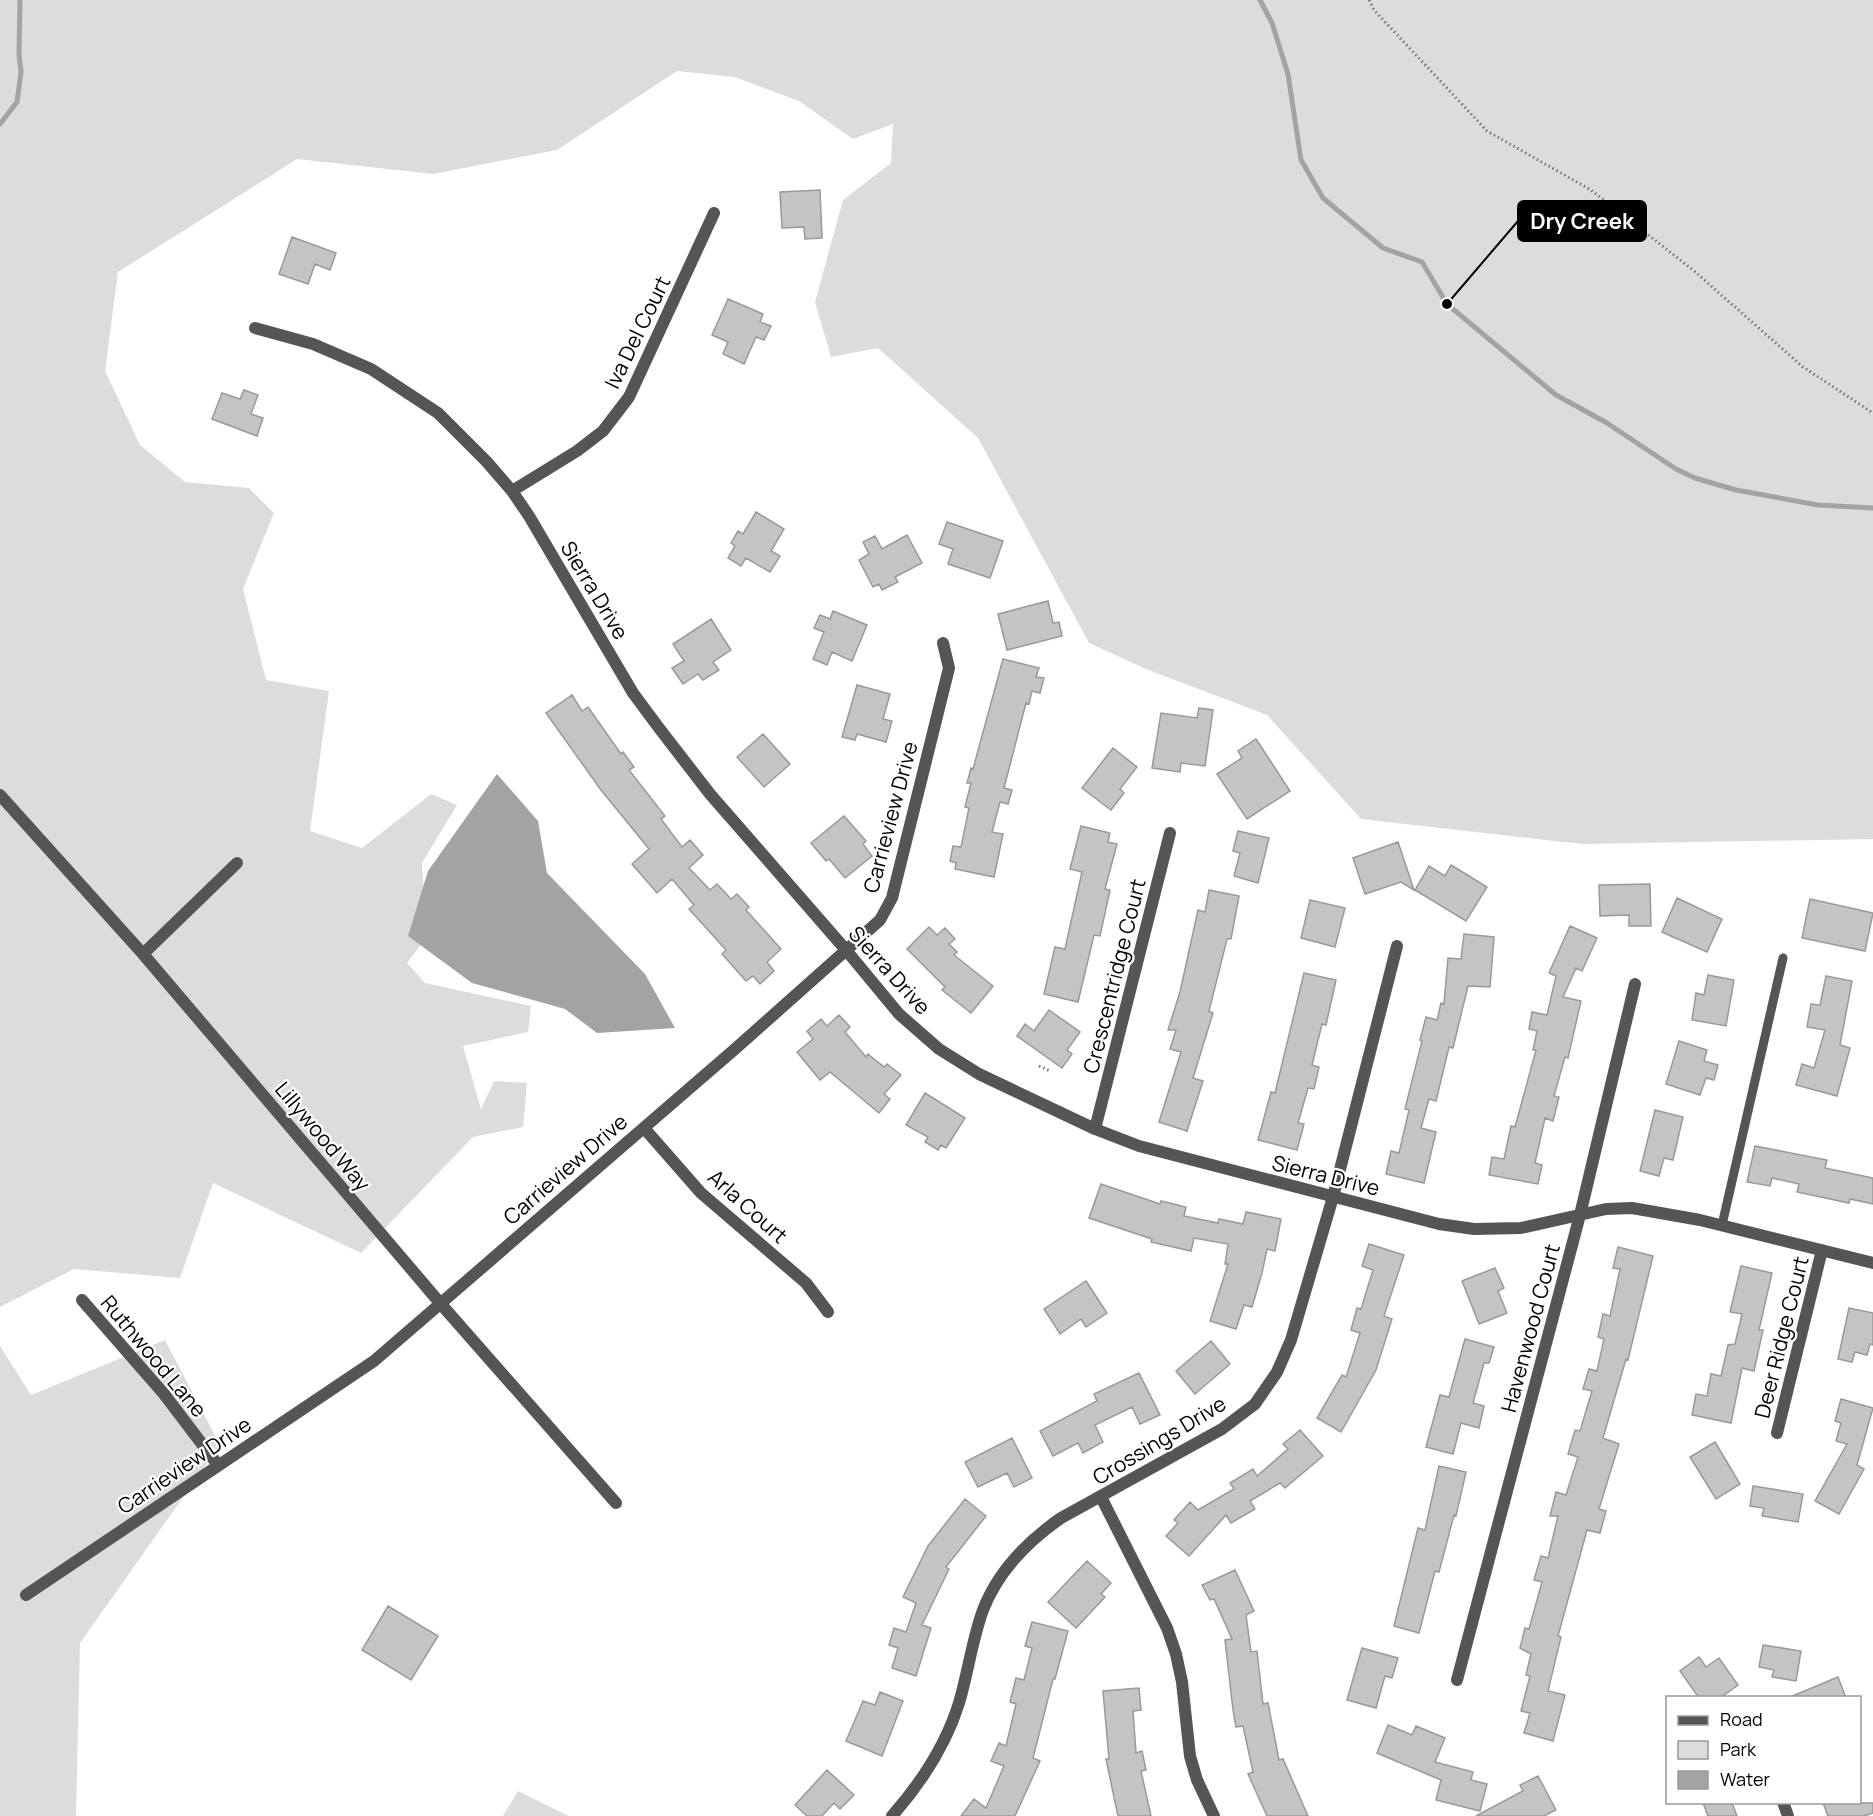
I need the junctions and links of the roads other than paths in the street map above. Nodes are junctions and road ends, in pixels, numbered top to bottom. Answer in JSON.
{"nodes":[{"id":1,"x":714,"y":213,"type":"dead end"},
{"id":2,"x":255,"y":328,"type":"dead end"},
{"id":3,"x":512,"y":491,"type":"junction"},
{"id":4,"x":943,"y":643,"type":"dead end"},
{"id":5,"x":0,"y":795,"type":"edge"},
{"id":6,"x":1170,"y":833,"type":"dead end"},
{"id":7,"x":237,"y":863,"type":"dead end"},
{"id":8,"x":1397,"y":946,"type":"dead end"},
{"id":9,"x":846,"y":950,"type":"junction"},
{"id":10,"x":143,"y":954,"type":"junction"},
{"id":11,"x":1783,"y":958,"type":"dead end"},
{"id":12,"x":1635,"y":984,"type":"dead end"},
{"id":13,"x":644,"y":1128,"type":"junction"},
{"id":14,"x":1095,"y":1129,"type":"junction"},
{"id":15,"x":1333,"y":1197,"type":"junction"},
{"id":16,"x":1580,"y":1215,"type":"junction"},
{"id":17,"x":1722,"y":1225,"type":"junction"},
{"id":18,"x":1822,"y":1250,"type":"junction"},
{"id":19,"x":1873,"y":1263,"type":"edge"},
{"id":20,"x":82,"y":1300,"type":"dead end"},
{"id":21,"x":440,"y":1303,"type":"junction"},
{"id":22,"x":828,"y":1312,"type":"dead end"},
{"id":23,"x":1777,"y":1433,"type":"dead end"},
{"id":24,"x":218,"y":1466,"type":"junction"},
{"id":25,"x":1101,"y":1497,"type":"junction"},
{"id":26,"x":616,"y":1503,"type":"dead end"},
{"id":27,"x":26,"y":1595,"type":"dead end"},
{"id":28,"x":1457,"y":1680,"type":"dead end"},
{"id":29,"x":892,"y":1816,"type":"edge"},
{"id":30,"x":1214,"y":1816,"type":"edge"}],
"edges":[{"from":1,"to":3,"type":"street","name":"Iva Del Court"},
{"from":2,"to":3,"type":"street","name":"Sierra Drive"},
{"from":3,"to":9,"type":"street","name":"Sierra Drive"},
{"from":4,"to":9,"type":"street","name":"Carrieview Drive"},
{"from":5,"to":10,"type":"street","name":"Lillywood Way"},
{"from":6,"to":14,"type":"street","name":"Crescentridge Court"},
{"from":7,"to":10,"type":"street"},
{"from":8,"to":15,"type":"street","name":"Crossings Drive"},
{"from":9,"to":13,"type":"street","name":"Carrieview Drive"},
{"from":9,"to":14,"type":"street","name":"Sierra Drive"},
{"from":10,"to":21,"type":"street","name":"Lillywood Way"},
{"from":11,"to":17,"type":"lane"},
{"from":12,"to":16,"type":"street","name":"Havenwood Court"},
{"from":13,"to":21,"type":"street","name":"Carrieview Drive"},
{"from":13,"to":22,"type":"street","name":"Arla Court"},
{"from":14,"to":15,"type":"street","name":"Sierra Drive"},
{"from":15,"to":16,"type":"street","name":"Sierra Drive"},
{"from":15,"to":25,"type":"street","name":"Crossings Drive"},
{"from":16,"to":17,"type":"street","name":"Sierra Drive"},
{"from":16,"to":28,"type":"street","name":"Havenwood Court"},
{"from":17,"to":18,"type":"street","name":"Sierra Drive"},
{"from":18,"to":19,"type":"street","name":"Sierra Drive"},
{"from":18,"to":23,"type":"street","name":"Deer Ridge Court"},
{"from":20,"to":24,"type":"street","name":"Ruthwood Lane"},
{"from":21,"to":24,"type":"street","name":"Carrieview Drive"},
{"from":21,"to":26,"type":"street","name":"Lillywood Way"},
{"from":24,"to":27,"type":"street","name":"Carrieview Drive"},
{"from":25,"to":29,"type":"street","name":"Crossings Drive"},
{"from":25,"to":30,"type":"street"}]}
